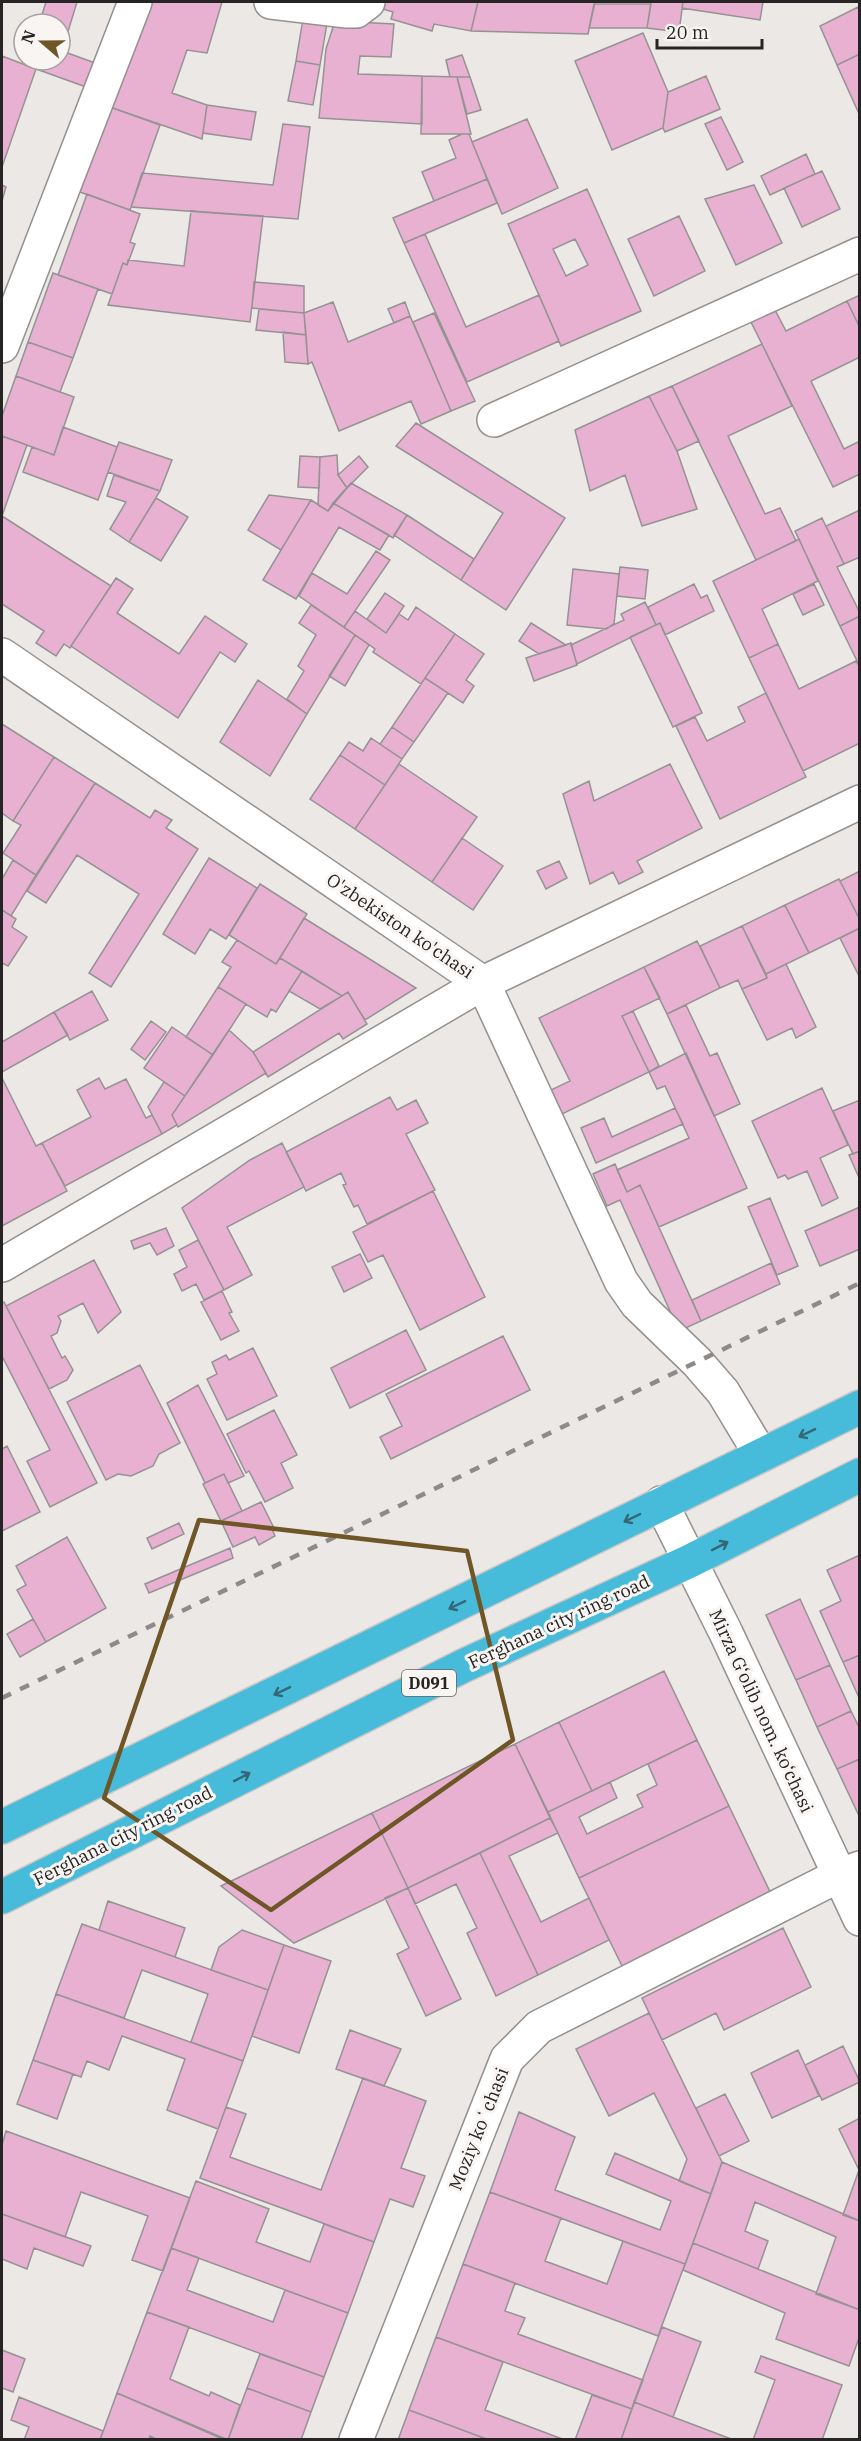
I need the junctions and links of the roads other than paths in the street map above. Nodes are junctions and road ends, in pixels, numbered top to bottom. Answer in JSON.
{"nodes":[{"id":1,"x":135,"y":2,"type":"edge"},
{"id":2,"x":271,"y":2,"type":"edge"},
{"id":3,"x":368,"y":2,"type":"edge"},
{"id":4,"x":860,"y":254,"type":"edge"},
{"id":5,"x":2,"y":346,"type":"edge"},
{"id":6,"x":494,"y":420,"type":"dead end"},
{"id":7,"x":2,"y":655,"type":"edge"},
{"id":8,"x":860,"y":802,"type":"edge"},
{"id":9,"x":483,"y":983,"type":"junction"},
{"id":10,"x":2,"y":1265,"type":"edge"},
{"id":11,"x":860,"y":1407,"type":"edge"},
{"id":12,"x":761,"y":1455,"type":"junction"},
{"id":13,"x":860,"y":1475,"type":"edge"},
{"id":14,"x":662,"y":1503,"type":"junction"},
{"id":15,"x":690,"y":1561,"type":"junction"},
{"id":16,"x":2,"y":1827,"type":"edge"},
{"id":17,"x":849,"y":1872,"type":"edge"},
{"id":18,"x":2,"y":1897,"type":"edge"},
{"id":19,"x":860,"y":1919,"type":"edge"},
{"id":20,"x":356,"y":2439,"type":"edge"}],
"edges":[{"from":1,"to":5,"type":"street"},
{"from":2,"to":3,"type":"street"},
{"from":4,"to":6,"type":"street"},
{"from":7,"to":9,"type":"street","name":"O'zbekiston ko'chasi"},
{"from":8,"to":9,"type":"street","name":"O'zbekiston ko'chasi"},
{"from":9,"to":10,"type":"street"},
{"from":9,"to":12,"type":"street"},
{"from":11,"to":12,"type":"highway","one_way":true},
{"from":12,"to":14,"type":"highway"},
{"from":15,"to":13,"type":"highway","name":"Ferghana city ring road","number":"D091","one_way":true},
{"from":14,"to":15,"type":"street","name":"Mirza G‘olib nom. ko‘chasi"},
{"from":14,"to":16,"type":"highway","one_way":true},
{"from":15,"to":17,"type":"street","name":"Mirza G‘olib nom. ko‘chasi"},
{"from":18,"to":15,"type":"highway","name":"Ferghana city ring road","number":"D091","one_way":true},
{"from":17,"to":19,"type":"street","name":"Mirza G‘olib nom. ko‘chasi"},
{"from":17,"to":20,"type":"street","name":"Moziy koʻchasi"}]}
